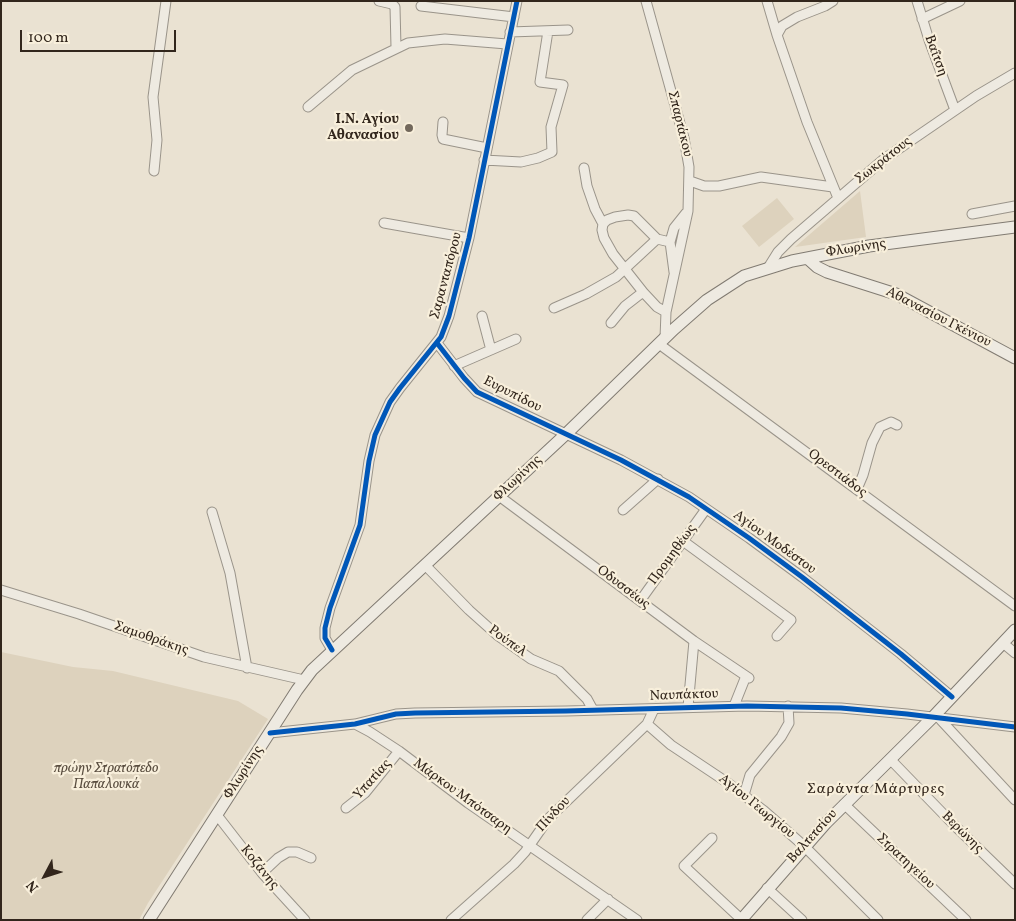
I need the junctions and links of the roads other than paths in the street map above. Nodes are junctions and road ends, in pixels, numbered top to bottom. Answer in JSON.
{"nodes":[{"id":1,"x":166,"y":1,"type":"edge"},
{"id":2,"x":379,"y":1,"type":"edge"},
{"id":3,"x":517,"y":1,"type":"edge"},
{"id":4,"x":646,"y":1,"type":"edge"},
{"id":5,"x":767,"y":1,"type":"edge"},
{"id":6,"x":833,"y":1,"type":"edge"},
{"id":7,"x":917,"y":1,"type":"edge"},
{"id":8,"x":960,"y":1,"type":"edge"},
{"id":9,"x":421,"y":6,"type":"dead end"},
{"id":10,"x":514,"y":16,"type":"junction"},
{"id":11,"x":922,"y":19,"type":"junction"},
{"id":12,"x":568,"y":30,"type":"dead end"},
{"id":13,"x":548,"y":31,"type":"junction"},
{"id":14,"x":510,"y":32,"type":"junction"},
{"id":15,"x":777,"y":35,"type":"junction"},
{"id":16,"x":508,"y":44,"type":"junction"},
{"id":17,"x":396,"y":47,"type":"junction"},
{"id":18,"x":1014,"y":77,"type":"edge"},
{"id":19,"x":308,"y":107,"type":"dead end"},
{"id":20,"x":955,"y":110,"type":"junction"},
{"id":21,"x":443,"y":122,"type":"dead end"},
{"id":22,"x":487,"y":148,"type":"junction"},
{"id":23,"x":484,"y":160,"type":"junction"},
{"id":24,"x":584,"y":168,"type":"dead end"},
{"id":25,"x":154,"y":171,"type":"dead end"},
{"id":26,"x":690,"y":181,"type":"junction"},
{"id":27,"x":833,"y":187,"type":"junction"},
{"id":28,"x":838,"y":198,"type":"junction"},
{"id":29,"x":1015,"y":206,"type":"edge"},
{"id":30,"x":688,"y":211,"type":"junction"},
{"id":31,"x":972,"y":214,"type":"dead end"},
{"id":32,"x":384,"y":223,"type":"dead end"},
{"id":33,"x":603,"y":224,"type":"junction"},
{"id":34,"x":1015,"y":227,"type":"edge"},
{"id":35,"x":469,"y":238,"type":"junction"},
{"id":36,"x":657,"y":239,"type":"junction"},
{"id":37,"x":670,"y":242,"type":"junction"},
{"id":38,"x":806,"y":258,"type":"junction"},
{"id":39,"x":768,"y":268,"type":"junction"},
{"id":40,"x":625,"y":269,"type":"junction"},
{"id":41,"x":675,"y":274,"type":"junction"},
{"id":42,"x":643,"y":292,"type":"junction"},
{"id":43,"x":554,"y":308,"type":"dead end"},
{"id":44,"x":666,"y":312,"type":"junction"},
{"id":45,"x":482,"y":316,"type":"dead end"},
{"id":46,"x":611,"y":323,"type":"dead end"},
{"id":47,"x":516,"y":339,"type":"dead end"},
{"id":48,"x":662,"y":341,"type":"junction"},
{"id":49,"x":437,"y":343,"type":"junction"},
{"id":50,"x":491,"y":350,"type":"junction"},
{"id":51,"x":1015,"y":358,"type":"edge"},
{"id":52,"x":454,"y":366,"type":"junction"},
{"id":53,"x":896,"y":425,"type":"dead end"},
{"id":54,"x":566,"y":434,"type":"junction"},
{"id":55,"x":658,"y":479,"type":"junction"},
{"id":56,"x":857,"y":489,"type":"junction"},
{"id":57,"x":499,"y":496,"type":"junction"},
{"id":58,"x":706,"y":508,"type":"junction"},
{"id":59,"x":623,"y":510,"type":"dead end"},
{"id":60,"x":212,"y":512,"type":"dead end"},
{"id":61,"x":682,"y":541,"type":"junction"},
{"id":62,"x":425,"y":565,"type":"junction"},
{"id":63,"x":1,"y":590,"type":"edge"},
{"id":64,"x":640,"y":601,"type":"junction"},
{"id":65,"x":1015,"y":606,"type":"edge"},
{"id":66,"x":1015,"y":630,"type":"edge"},
{"id":67,"x":777,"y":636,"type":"dead end"},
{"id":68,"x":694,"y":641,"type":"junction"},
{"id":69,"x":1003,"y":643,"type":"junction"},
{"id":70,"x":332,"y":650,"type":"junction"},
{"id":71,"x":1015,"y":653,"type":"edge"},
{"id":72,"x":247,"y":668,"type":"junction"},
{"id":73,"x":304,"y":680,"type":"junction"},
{"id":74,"x":952,"y":697,"type":"junction"},
{"id":75,"x":734,"y":706,"type":"junction"},
{"id":76,"x":788,"y":706,"type":"junction"},
{"id":77,"x":688,"y":707,"type":"junction"},
{"id":78,"x":654,"y":708,"type":"junction"},
{"id":79,"x":594,"y":710,"type":"junction"},
{"id":80,"x":935,"y":717,"type":"junction"},
{"id":81,"x":355,"y":724,"type":"junction"},
{"id":82,"x":647,"y":724,"type":"junction"},
{"id":83,"x":1015,"y":727,"type":"edge"},
{"id":84,"x":270,"y":733,"type":"junction"},
{"id":85,"x":399,"y":751,"type":"junction"},
{"id":86,"x":890,"y":759,"type":"junction"},
{"id":87,"x":744,"y":795,"type":"junction"},
{"id":88,"x":1015,"y":800,"type":"edge"},
{"id":89,"x":844,"y":804,"type":"junction"},
{"id":90,"x":346,"y":808,"type":"dead end"},
{"id":91,"x":217,"y":815,"type":"junction"},
{"id":92,"x":712,"y":838,"type":"dead end"},
{"id":93,"x":529,"y":846,"type":"junction"},
{"id":94,"x":804,"y":846,"type":"junction"},
{"id":95,"x":311,"y":858,"type":"dead end"},
{"id":96,"x":262,"y":873,"type":"junction"},
{"id":97,"x":1015,"y":884,"type":"edge"},
{"id":98,"x":767,"y":888,"type":"junction"},
{"id":99,"x":608,"y":899,"type":"junction"},
{"id":100,"x":149,"y":920,"type":"edge"},
{"id":101,"x":304,"y":920,"type":"edge"},
{"id":102,"x":451,"y":920,"type":"edge"},
{"id":103,"x":587,"y":920,"type":"edge"},
{"id":104,"x":637,"y":920,"type":"edge"},
{"id":105,"x":741,"y":920,"type":"edge"},
{"id":106,"x":802,"y":920,"type":"edge"},
{"id":107,"x":878,"y":920,"type":"edge"},
{"id":108,"x":966,"y":920,"type":"edge"}],
"edges":[{"from":1,"to":25,"type":"street"},
{"from":2,"to":17,"type":"street"},
{"from":3,"to":10,"type":"street","name":"Σαρανταπόρου"},
{"from":4,"to":26,"type":"street","name":"Σπαρτάκου"},
{"from":5,"to":15,"type":"street"},
{"from":6,"to":15,"type":"street"},
{"from":7,"to":11,"type":"street","name":"Βαΐτση"},
{"from":8,"to":11,"type":"street"},
{"from":9,"to":10,"type":"street"},
{"from":10,"to":14,"type":"street","name":"Σαρανταπόρου"},
{"from":11,"to":20,"type":"street","name":"Βαΐτση"},
{"from":12,"to":13,"type":"street"},
{"from":13,"to":14,"type":"street"},
{"from":13,"to":23,"type":"street"},
{"from":14,"to":16,"type":"street","name":"Σαρανταπόρου"},
{"from":15,"to":27,"type":"street"},
{"from":16,"to":17,"type":"street"},
{"from":16,"to":22,"type":"street","name":"Σαρανταπόρου"},
{"from":17,"to":19,"type":"street"},
{"from":18,"to":20,"type":"street","name":"Σωκράτους"},
{"from":20,"to":28,"type":"street","name":"Σωκράτους"},
{"from":21,"to":22,"type":"street"},
{"from":22,"to":23,"type":"street","name":"Σαρανταπόρου"},
{"from":23,"to":35,"type":"street","name":"Σαρανταπόρου"},
{"from":24,"to":33,"type":"street"},
{"from":26,"to":27,"type":"street"},
{"from":26,"to":30,"type":"street","name":"Σπαρτάκου"},
{"from":27,"to":28,"type":"street"},
{"from":28,"to":39,"type":"street","name":"Σωκράτους"},
{"from":29,"to":31,"type":"street"},
{"from":30,"to":37,"type":"street"},
{"from":30,"to":41,"type":"street","name":"Σπαρτάκου"},
{"from":32,"to":35,"type":"street"},
{"from":33,"to":36,"type":"street"},
{"from":33,"to":40,"type":"street"},
{"from":34,"to":38,"type":"main road","name":"Φλωρίνης"},
{"from":35,"to":49,"type":"street","name":"Σαρανταπόρου"},
{"from":36,"to":37,"type":"street"},
{"from":36,"to":40,"type":"street"},
{"from":37,"to":41,"type":"street"},
{"from":38,"to":39,"type":"main road","name":"Φλωρίνης"},
{"from":38,"to":51,"type":"main road","name":"Αθανασίου Γκένιου"},
{"from":39,"to":48,"type":"main road","name":"Φλωρίνης"},
{"from":40,"to":42,"type":"street"},
{"from":40,"to":43,"type":"street"},
{"from":41,"to":44,"type":"street","name":"Σπαρτάκου"},
{"from":42,"to":44,"type":"street"},
{"from":42,"to":46,"type":"street"},
{"from":44,"to":48,"type":"street","name":"Σπαρτάκου"},
{"from":45,"to":50,"type":"street"},
{"from":47,"to":50,"type":"street"},
{"from":48,"to":54,"type":"main road","name":"Φλωρίνης"},
{"from":48,"to":56,"type":"street","name":"Ορεστιάδος"},
{"from":49,"to":52,"type":"street","name":"Ευρυπίδου"},
{"from":49,"to":70,"type":"street","name":"Σαρανταπόρου"},
{"from":50,"to":52,"type":"street"},
{"from":52,"to":54,"type":"street","name":"Ευρυπίδου"},
{"from":53,"to":56,"type":"street"},
{"from":54,"to":55,"type":"street","name":"Αγίου Μοδέστου"},
{"from":54,"to":57,"type":"main road","name":"Φλωρίνης"},
{"from":55,"to":58,"type":"street","name":"Αγίου Μοδέστου"},
{"from":55,"to":59,"type":"street"},
{"from":56,"to":65,"type":"street","name":"Ορεστιάδος"},
{"from":57,"to":62,"type":"main road","name":"Φλωρίνης"},
{"from":57,"to":64,"type":"street","name":"Οδυσσέως"},
{"from":58,"to":61,"type":"street","name":"Προμηθέως"},
{"from":58,"to":74,"type":"street","name":"Αγίου Μοδέστου"},
{"from":60,"to":72,"type":"street"},
{"from":61,"to":64,"type":"street","name":"Προμηθέως"},
{"from":61,"to":67,"type":"street"},
{"from":62,"to":70,"type":"main road","name":"Φλωρίνης"},
{"from":62,"to":79,"type":"street","name":"Ρούπελ"},
{"from":63,"to":72,"type":"street","name":"Σαμοθράκης"},
{"from":64,"to":68,"type":"street","name":"Οδυσσέως"},
{"from":66,"to":69,"type":"main road","name":"Βαλτετσίου"},
{"from":68,"to":75,"type":"street","name":"Οδυσσέως"},
{"from":68,"to":77,"type":"street"},
{"from":69,"to":71,"type":"street"},
{"from":69,"to":74,"type":"main road","name":"Βαλτετσίου"},
{"from":70,"to":73,"type":"main road","name":"Φλωρίνης"},
{"from":72,"to":73,"type":"street","name":"Σαμοθράκης"},
{"from":73,"to":84,"type":"main road","name":"Φλωρίνης"},
{"from":74,"to":80,"type":"main road","name":"Βαλτετσίου"},
{"from":75,"to":76,"type":"street","name":"Ναυπάκτου"},
{"from":75,"to":77,"type":"street","name":"Ναυπάκτου"},
{"from":76,"to":80,"type":"street","name":"Ναυπάκτου"},
{"from":76,"to":87,"type":"street"},
{"from":77,"to":78,"type":"street","name":"Ναυπάκτου"},
{"from":78,"to":79,"type":"street","name":"Ναυπάκτου"},
{"from":78,"to":82,"type":"street","name":"Πίνδου"},
{"from":79,"to":81,"type":"street","name":"Ναυπάκτου"},
{"from":80,"to":83,"type":"street","name":"Ναυπάκτου"},
{"from":80,"to":86,"type":"main road","name":"Βαλτετσίου"},
{"from":80,"to":88,"type":"street"},
{"from":81,"to":84,"type":"street"},
{"from":81,"to":85,"type":"street","name":"Μάρκου Μπότσαρη"},
{"from":82,"to":87,"type":"street","name":"Αγίου Γεωργίου"},
{"from":82,"to":93,"type":"street","name":"Πίνδου"},
{"from":84,"to":91,"type":"main road","name":"Φλωρίνης"},
{"from":85,"to":90,"type":"street","name":"Υπατίας"},
{"from":85,"to":93,"type":"street","name":"Μάρκου Μπότσαρη"},
{"from":86,"to":89,"type":"main road","name":"Βαλτετσίου"},
{"from":86,"to":97,"type":"street","name":"Βερώνης"},
{"from":87,"to":94,"type":"street","name":"Αγίου Γεωργίου"},
{"from":89,"to":94,"type":"main road","name":"Βαλτετσίου"},
{"from":89,"to":108,"type":"street","name":"Στρατηγείου"},
{"from":91,"to":96,"type":"street","name":"Κοζάνης"},
{"from":91,"to":100,"type":"main road","name":"Φλωρίνης"},
{"from":92,"to":105,"type":"street"},
{"from":93,"to":99,"type":"street","name":"Μάρκου Μπότσαρη"},
{"from":93,"to":102,"type":"street","name":"Πίνδου"},
{"from":94,"to":98,"type":"main road","name":"Βαλτετσίου"},
{"from":94,"to":107,"type":"street","name":"Αγίου Γεωργίου"},
{"from":95,"to":96,"type":"street"},
{"from":96,"to":101,"type":"street","name":"Κοζάνης"},
{"from":98,"to":105,"type":"main road","name":"Βαλτετσίου"},
{"from":98,"to":106,"type":"street"},
{"from":99,"to":103,"type":"street"},
{"from":99,"to":104,"type":"street","name":"Μάρκου Μπότσαρη"}]}
